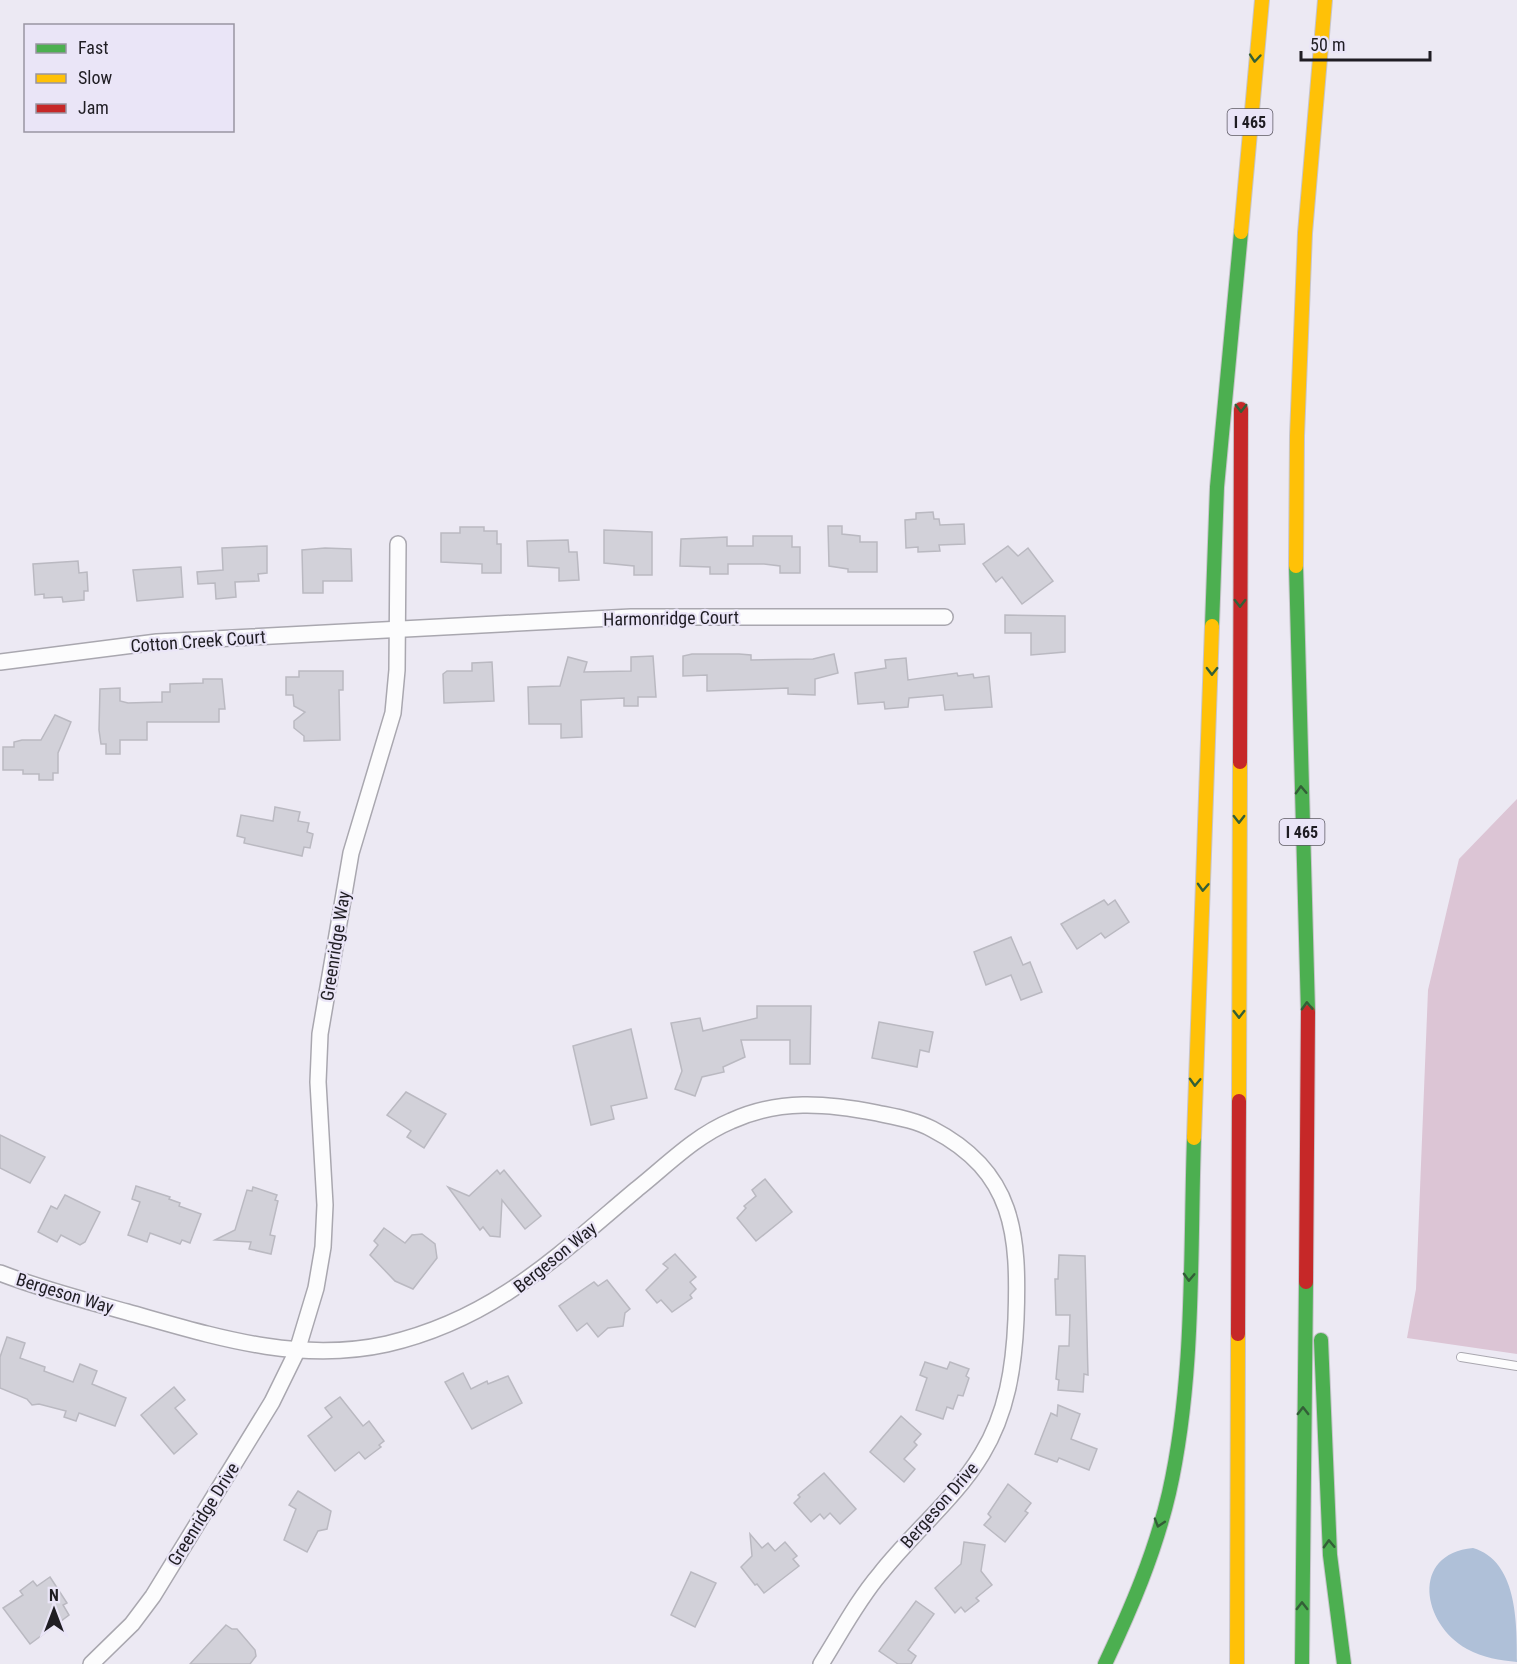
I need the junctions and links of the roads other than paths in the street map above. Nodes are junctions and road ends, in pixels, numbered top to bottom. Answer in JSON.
{"nodes":[{"id":1,"x":1262,"y":0,"type":"edge"},
{"id":2,"x":1325,"y":0,"type":"edge"},
{"id":3,"x":1241,"y":245,"type":"junction"},
{"id":4,"x":398,"y":544,"type":"dead end"},
{"id":5,"x":945,"y":617,"type":"dead end"},
{"id":6,"x":396,"y":629,"type":"junction"},
{"id":7,"x":0,"y":662,"type":"edge"},
{"id":8,"x":1308,"y":1028,"type":"junction"},
{"id":9,"x":1017,"y":1255,"type":"joint"},
{"id":10,"x":0,"y":1273,"type":"edge"},
{"id":11,"x":1320,"y":1307,"type":"dead end"},
{"id":12,"x":1321,"y":1330,"type":"dead end"},
{"id":13,"x":297,"y":1351,"type":"junction"},
{"id":14,"x":1461,"y":1357,"type":"dead end"},
{"id":15,"x":1517,"y":1366,"type":"edge"},
{"id":16,"x":91,"y":1664,"type":"edge"},
{"id":17,"x":821,"y":1664,"type":"edge"},
{"id":18,"x":1105,"y":1664,"type":"edge"},
{"id":19,"x":1237,"y":1664,"type":"edge"},
{"id":20,"x":1302,"y":1664,"type":"edge"},
{"id":21,"x":1344,"y":1664,"type":"edge"}],
"edges":[{"from":1,"to":3,"type":"highway","number":"I 465","one_way":true},
{"from":8,"to":2,"type":"highway","number":"I 465","one_way":true},
{"from":3,"to":18,"type":"highway","one_way":true},
{"from":3,"to":19,"type":"highway","number":"I 465","one_way":true},
{"from":4,"to":6,"type":"street","name":"Greenridge Way"},
{"from":5,"to":6,"type":"street","name":"Harmonridge Court"},
{"from":6,"to":7,"type":"street","name":"Cotton Creek Court"},
{"from":6,"to":13,"type":"street","name":"Greenridge Way"},
{"from":8,"to":11,"type":"highway"},
{"from":20,"to":8,"type":"highway","number":"I 465","one_way":true},
{"from":9,"to":13,"type":"street","name":"Bergeson Way"},
{"from":9,"to":17,"type":"street","name":"Bergeson Drive"},
{"from":10,"to":13,"type":"street","name":"Bergeson Way"},
{"from":21,"to":12,"type":"highway","one_way":true},
{"from":13,"to":16,"type":"street","name":"Greenridge Drive"},
{"from":14,"to":15,"type":"lane"}]}
